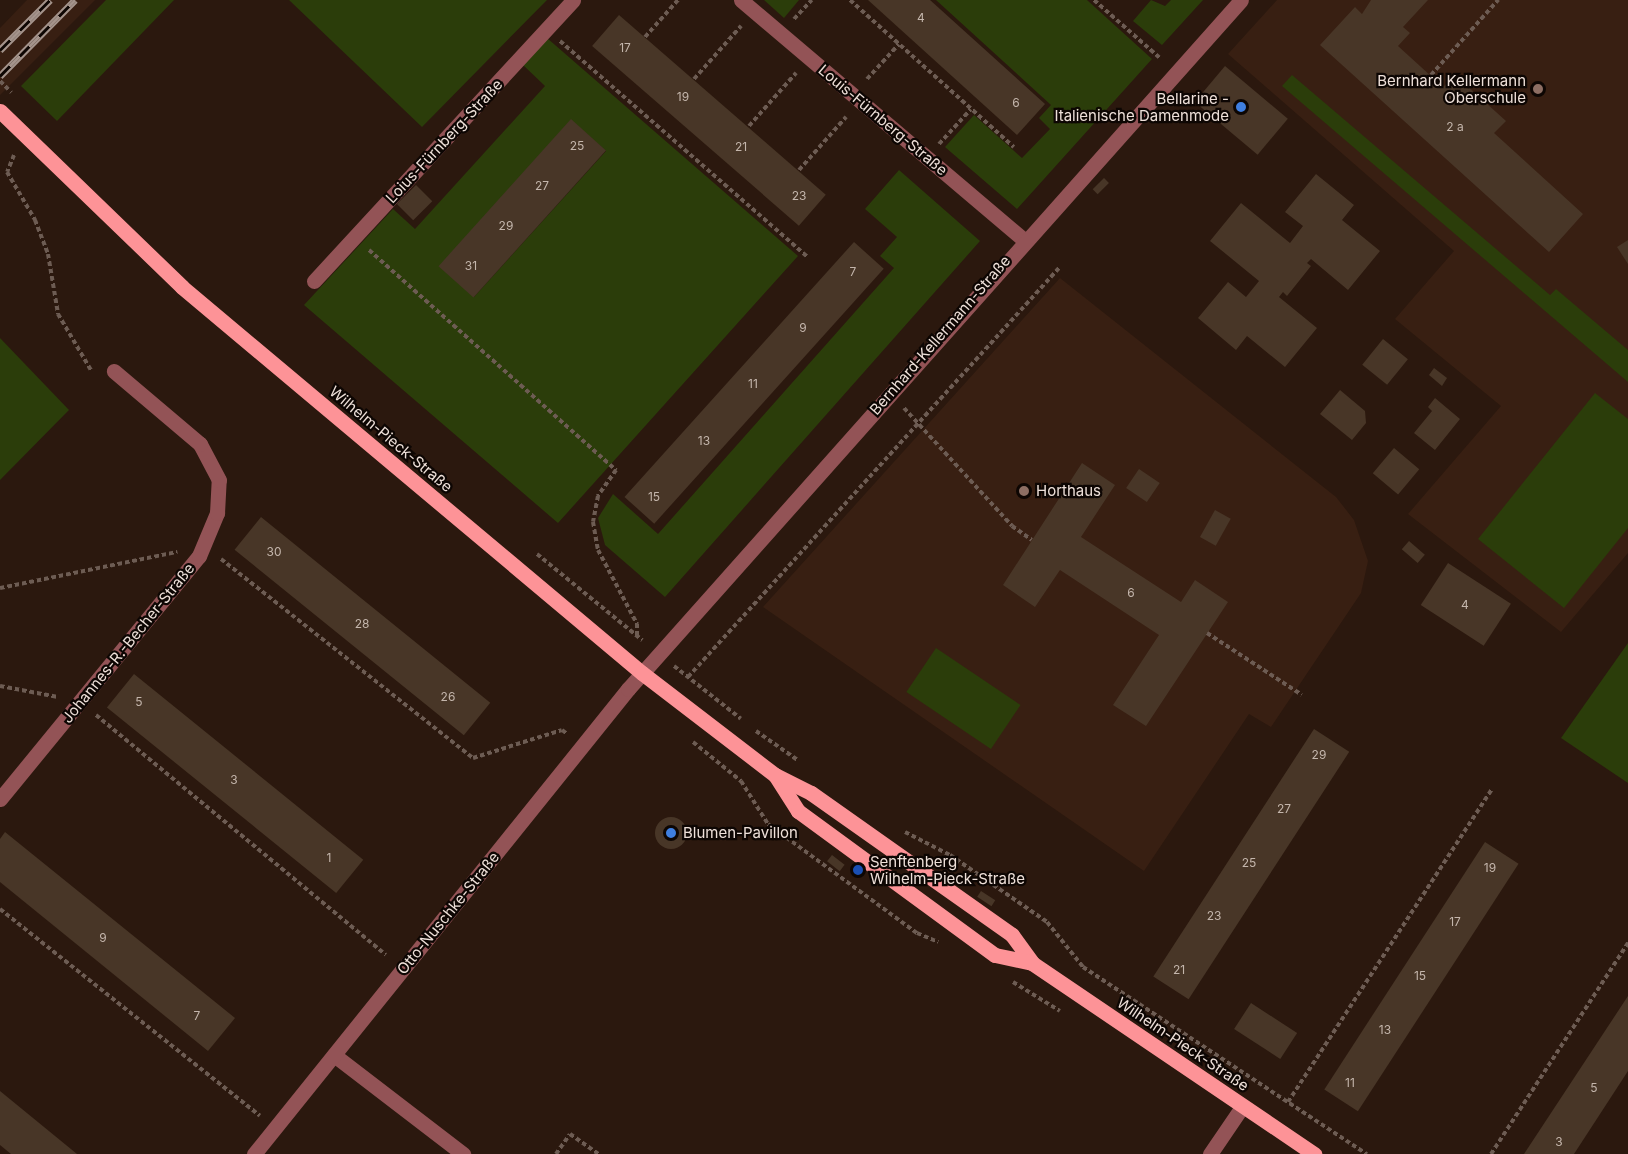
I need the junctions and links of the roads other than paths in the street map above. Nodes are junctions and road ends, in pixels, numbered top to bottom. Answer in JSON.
{"nodes":[{"id":1,"x":573,"y":0,"type":"edge"},
{"id":2,"x":741,"y":0,"type":"edge"},
{"id":3,"x":1241,"y":0,"type":"edge"},
{"id":4,"x":0,"y":111,"type":"edge"},
{"id":5,"x":1024,"y":240,"type":"junction"},
{"id":6,"x":314,"y":281,"type":"dead end"},
{"id":7,"x":114,"y":371,"type":"dead end"},
{"id":8,"x":642,"y":673,"type":"junction"},
{"id":9,"x":775,"y":776,"type":"junction"},
{"id":10,"x":0,"y":799,"type":"edge"},
{"id":11,"x":1032,"y":963,"type":"junction"},
{"id":12,"x":334,"y":1055,"type":"junction"},
{"id":13,"x":1242,"y":1107,"type":"junction"},
{"id":14,"x":254,"y":1154,"type":"edge"},
{"id":15,"x":463,"y":1154,"type":"edge"},
{"id":16,"x":1210,"y":1154,"type":"edge"},
{"id":17,"x":1314,"y":1154,"type":"edge"}],
"edges":[{"from":1,"to":6,"type":"street","name":"Loius-Fürnberg-Straße"},
{"from":2,"to":5,"type":"street","name":"Louis-Fürnberg-Straße"},
{"from":3,"to":5,"type":"street","name":"Bernhard-Kellermann-Straße"},
{"from":4,"to":8,"type":"main road","name":"Wilhelm-Pieck-Straße"},
{"from":5,"to":8,"type":"street","name":"Bernhard-Kellermann-Straße"},
{"from":7,"to":10,"type":"street","name":"Johannes-R.-Becher-Straße"},
{"from":8,"to":9,"type":"main road","name":"Wilhelm-Pieck-Straße"},
{"from":8,"to":12,"type":"street","name":"Otto-Nuschke-Straße"},
{"from":9,"to":11,"type":"main road","name":"Wilhelm-Pieck-Straße"},
{"from":9,"to":11,"type":"main road","name":"Wilhelm-Pieck-Straße"},
{"from":11,"to":13,"type":"main road","name":"Wilhelm-Pieck-Straße"},
{"from":12,"to":14,"type":"street","name":"Otto-Nuschke-Straße"},
{"from":12,"to":15,"type":"street"},
{"from":13,"to":16,"type":"street"},
{"from":13,"to":17,"type":"main road","name":"Wilhelm-Pieck-Straße"}]}
